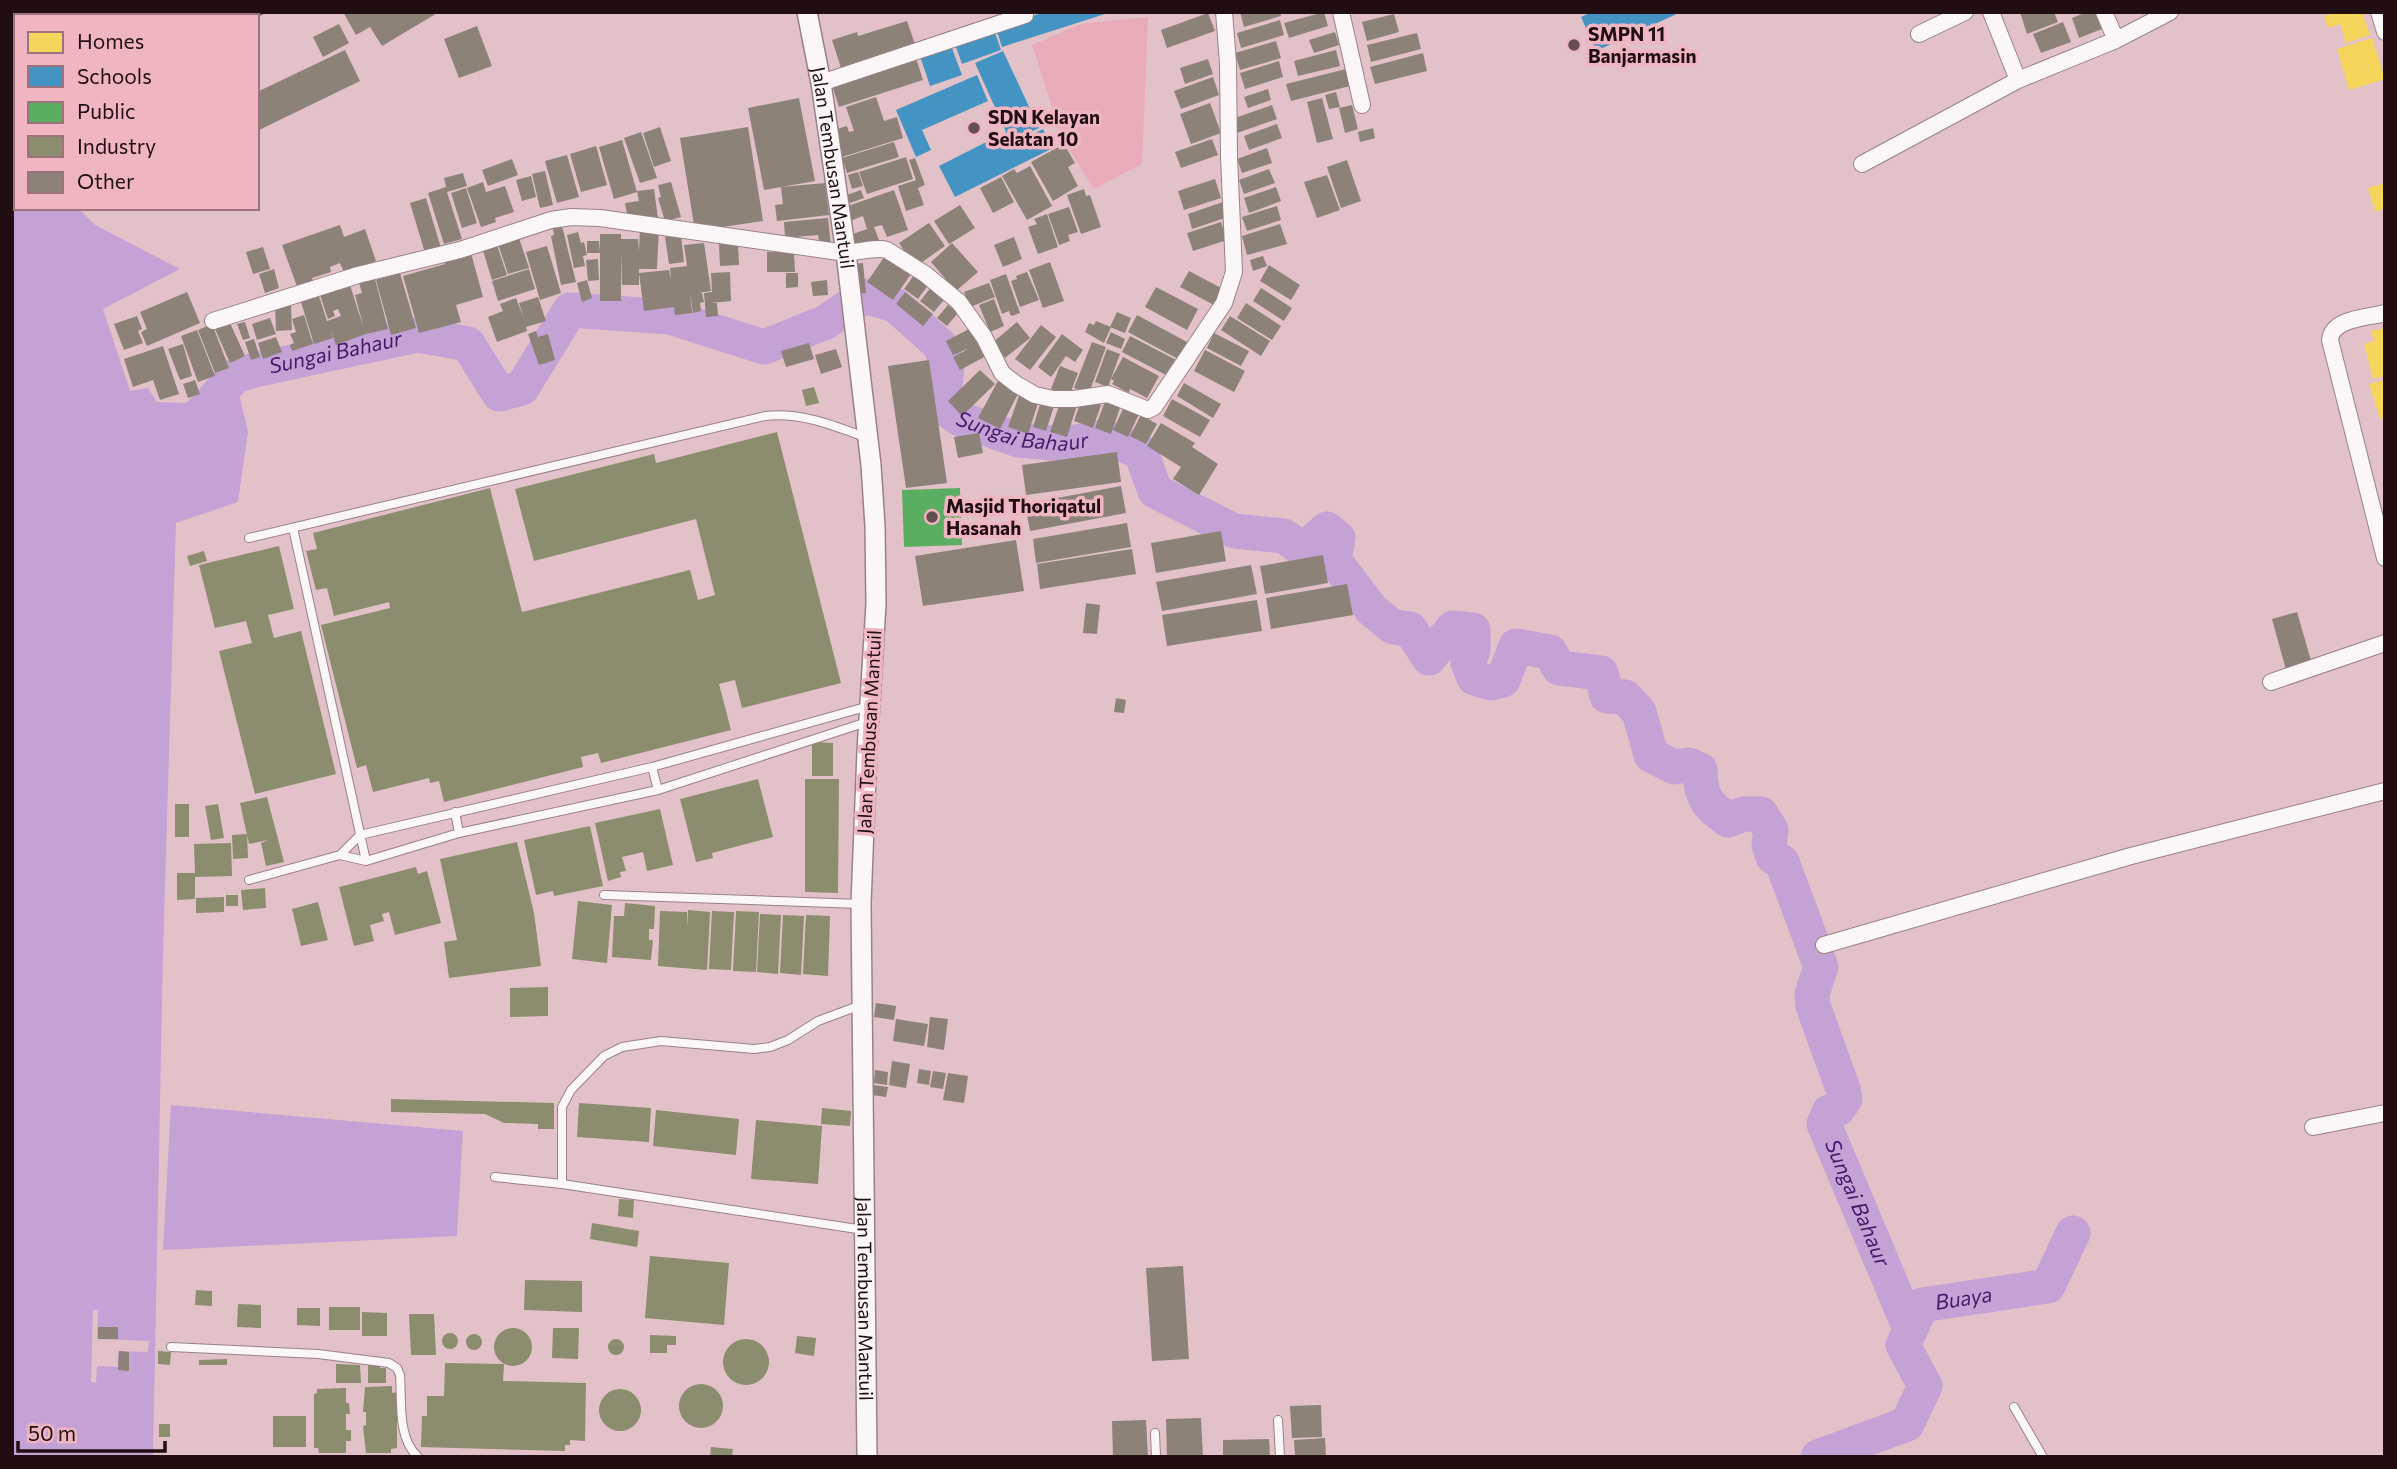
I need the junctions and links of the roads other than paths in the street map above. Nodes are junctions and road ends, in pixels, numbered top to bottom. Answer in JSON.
{"nodes":[{"id":1,"x":807,"y":12,"type":"edge"},
{"id":2,"x":1224,"y":12,"type":"edge"},
{"id":3,"x":1341,"y":12,"type":"edge"},
{"id":4,"x":1965,"y":12,"type":"edge"},
{"id":5,"x":1991,"y":12,"type":"edge"},
{"id":6,"x":2104,"y":12,"type":"edge"},
{"id":7,"x":2170,"y":12,"type":"edge"},
{"id":8,"x":2379,"y":12,"type":"edge"},
{"id":9,"x":1029,"y":13,"type":"edge"},
{"id":10,"x":2385,"y":32,"type":"edge"},
{"id":11,"x":1919,"y":34,"type":"dead end"},
{"id":12,"x":2116,"y":40,"type":"junction"},
{"id":13,"x":2018,"y":80,"type":"junction"},
{"id":14,"x":821,"y":83,"type":"junction"},
{"id":15,"x":1363,"y":105,"type":"dead end"},
{"id":16,"x":1861,"y":164,"type":"dead end"},
{"id":17,"x":846,"y":253,"type":"junction"},
{"id":18,"x":2385,"y":313,"type":"edge"},
{"id":19,"x":213,"y":321,"type":"dead end"},
{"id":20,"x":868,"y":438,"type":"junction"},
{"id":21,"x":293,"y":528,"type":"junction"},
{"id":22,"x":249,"y":538,"type":"dead end"},
{"id":23,"x":2385,"y":558,"type":"edge"},
{"id":24,"x":2385,"y":643,"type":"edge"},
{"id":25,"x":2271,"y":682,"type":"dead end"},
{"id":26,"x":870,"y":713,"type":"junction"},
{"id":27,"x":652,"y":767,"type":"junction"},
{"id":28,"x":658,"y":790,"type":"junction"},
{"id":29,"x":2385,"y":791,"type":"edge"},
{"id":30,"x":455,"y":812,"type":"junction"},
{"id":31,"x":459,"y":833,"type":"junction"},
{"id":32,"x":360,"y":835,"type":"junction"},
{"id":33,"x":340,"y":855,"type":"junction"},
{"id":34,"x":366,"y":861,"type":"junction"},
{"id":35,"x":249,"y":880,"type":"dead end"},
{"id":36,"x":604,"y":895,"type":"dead end"},
{"id":37,"x":861,"y":904,"type":"junction"},
{"id":38,"x":1824,"y":945,"type":"dead end"},
{"id":39,"x":862,"y":1005,"type":"junction"},
{"id":40,"x":2385,"y":1112,"type":"edge"},
{"id":41,"x":2313,"y":1128,"type":"dead end"},
{"id":42,"x":495,"y":1177,"type":"dead end"},
{"id":43,"x":562,"y":1184,"type":"junction"},
{"id":44,"x":864,"y":1230,"type":"junction"},
{"id":45,"x":171,"y":1347,"type":"dead end"},
{"id":46,"x":2014,"y":1407,"type":"dead end"},
{"id":47,"x":1278,"y":1420,"type":"dead end"},
{"id":48,"x":1155,"y":1433,"type":"dead end"},
{"id":49,"x":418,"y":1457,"type":"edge"},
{"id":50,"x":867,"y":1457,"type":"edge"},
{"id":51,"x":1156,"y":1457,"type":"edge"},
{"id":52,"x":1280,"y":1457,"type":"edge"},
{"id":53,"x":2043,"y":1457,"type":"edge"}],
"edges":[{"from":1,"to":14,"type":"street","name":"Jalan Tembusan Mantuil"},
{"from":2,"to":17,"type":"street"},
{"from":3,"to":15,"type":"street"},
{"from":4,"to":11,"type":"street"},
{"from":5,"to":13,"type":"street"},
{"from":6,"to":12,"type":"street"},
{"from":7,"to":12,"type":"street"},
{"from":8,"to":10,"type":"street"},
{"from":9,"to":14,"type":"street"},
{"from":12,"to":13,"type":"street"},
{"from":13,"to":16,"type":"street"},
{"from":14,"to":17,"type":"street","name":"Jalan Tembusan Mantuil"},
{"from":17,"to":19,"type":"street"},
{"from":17,"to":20,"type":"street","name":"Jalan Tembusan Mantuil"},
{"from":18,"to":23,"type":"street"},
{"from":20,"to":21,"type":"lane"},
{"from":20,"to":26,"type":"street","name":"Jalan Tembusan Mantuil"},
{"from":21,"to":22,"type":"lane"},
{"from":21,"to":32,"type":"lane"},
{"from":24,"to":25,"type":"street"},
{"from":26,"to":27,"type":"lane"},
{"from":26,"to":28,"type":"lane"},
{"from":26,"to":37,"type":"street","name":"Jalan Tembusan Mantuil"},
{"from":27,"to":28,"type":"lane"},
{"from":27,"to":30,"type":"lane"},
{"from":28,"to":31,"type":"lane"},
{"from":29,"to":38,"type":"street"},
{"from":30,"to":31,"type":"lane"},
{"from":30,"to":32,"type":"lane"},
{"from":31,"to":34,"type":"lane"},
{"from":32,"to":33,"type":"lane"},
{"from":32,"to":34,"type":"lane"},
{"from":33,"to":34,"type":"lane"},
{"from":33,"to":35,"type":"lane"},
{"from":36,"to":37,"type":"lane"},
{"from":37,"to":39,"type":"street","name":"Jalan Tembusan Mantuil"},
{"from":39,"to":43,"type":"lane"},
{"from":39,"to":44,"type":"street","name":"Jalan Tembusan Mantuil"},
{"from":40,"to":41,"type":"street"},
{"from":42,"to":43,"type":"lane"},
{"from":43,"to":44,"type":"lane"},
{"from":44,"to":50,"type":"street","name":"Jalan Tembusan Mantuil"},
{"from":45,"to":49,"type":"lane"},
{"from":46,"to":53,"type":"lane"},
{"from":47,"to":52,"type":"lane"},
{"from":48,"to":51,"type":"lane"}]}
